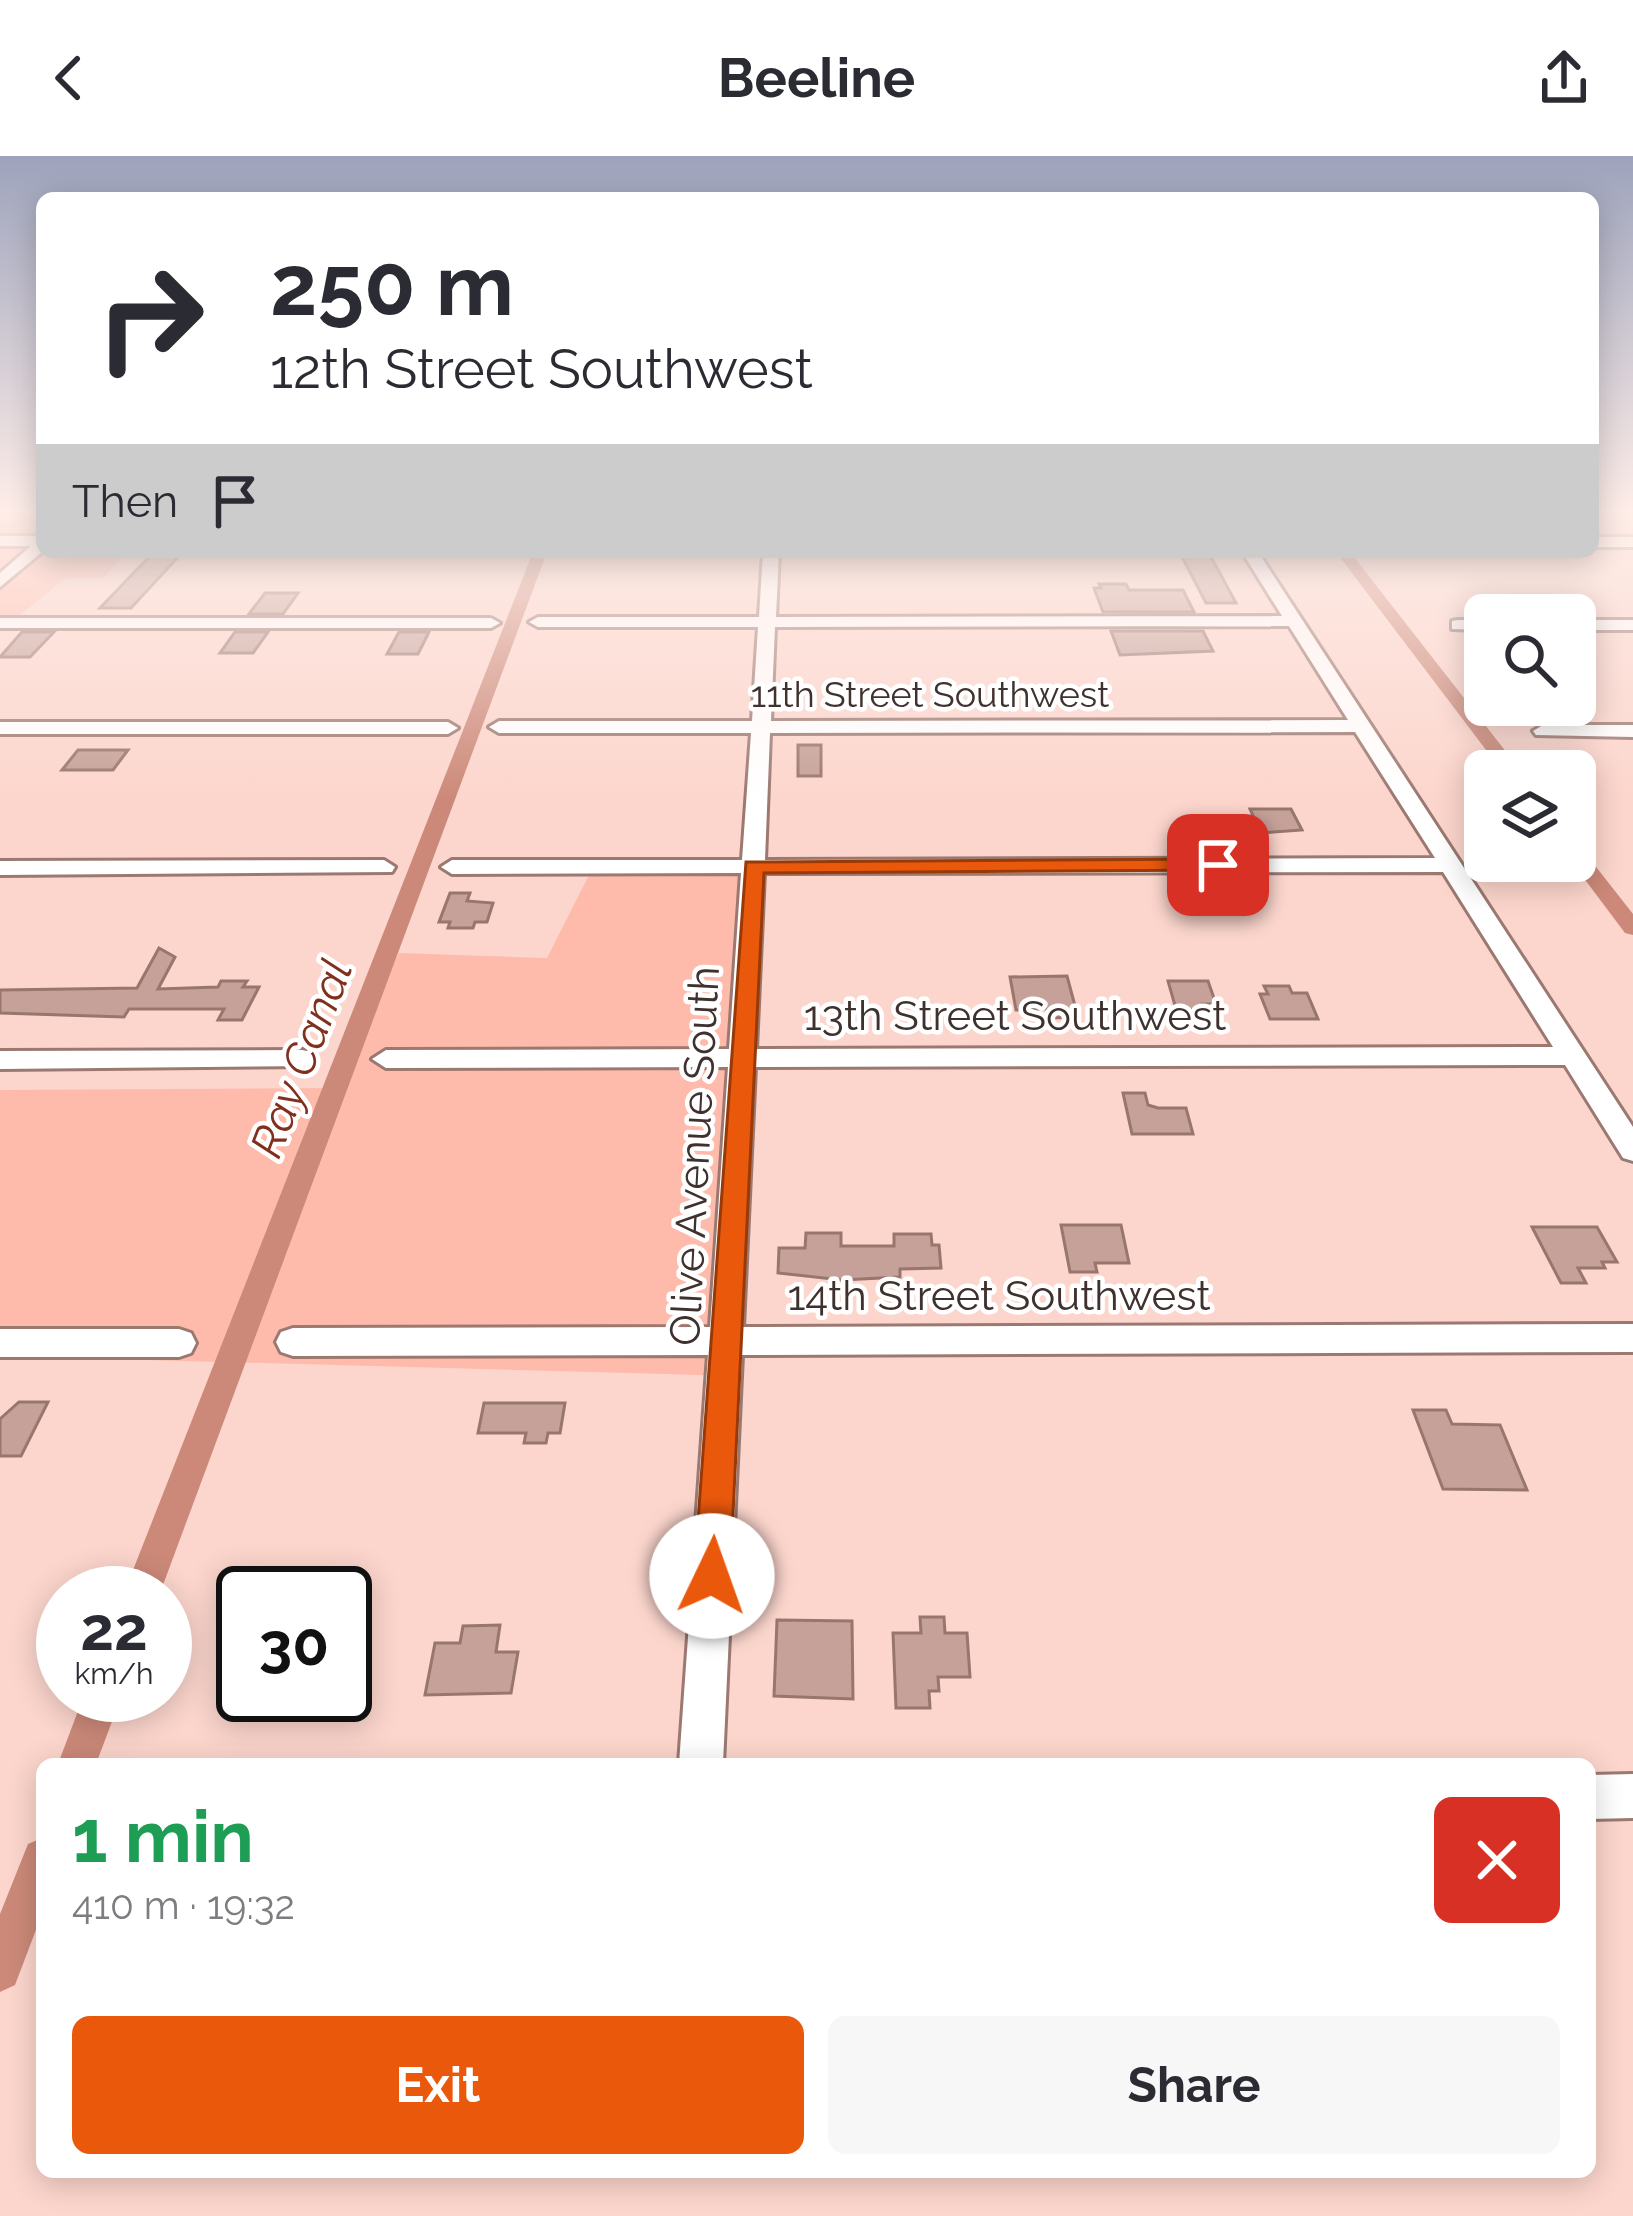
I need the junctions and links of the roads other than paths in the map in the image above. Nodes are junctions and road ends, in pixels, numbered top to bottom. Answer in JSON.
{"nodes":[{"id":1,"x":768,"y":606,"type":"edge"},
{"id":2,"x":1284,"y":606,"type":"edge"},
{"id":3,"x":1293,"y":621,"type":"junction"},
{"id":4,"x":491,"y":622,"type":"dead end"},
{"id":5,"x":538,"y":622,"type":"dead end"},
{"id":6,"x":767,"y":622,"type":"junction"},
{"id":7,"x":0,"y":623,"type":"edge"},
{"id":8,"x":1458,"y":625,"type":"dead end"},
{"id":9,"x":1464,"y":625,"type":"edge"},
{"id":10,"x":1596,"y":625,"type":"edge"},
{"id":11,"x":1633,"y":625,"type":"edge"},
{"id":12,"x":1361,"y":726,"type":"junction"},
{"id":13,"x":499,"y":727,"type":"dead end"},
{"id":14,"x":761,"y":727,"type":"junction"},
{"id":15,"x":0,"y":728,"type":"edge"},
{"id":16,"x":448,"y":728,"type":"dead end"},
{"id":17,"x":1543,"y":731,"type":"dead end"},
{"id":18,"x":1633,"y":731,"type":"edge"},
{"id":19,"x":1450,"y":865,"type":"junction"},
{"id":20,"x":754,"y":866,"type":"junction"},
{"id":21,"x":384,"y":867,"type":"dead end"},
{"id":22,"x":452,"y":867,"type":"dead end"},
{"id":23,"x":0,"y":868,"type":"edge"},
{"id":24,"x":1573,"y":1057,"type":"junction"},
{"id":25,"x":302,"y":1058,"type":"dead end"},
{"id":26,"x":742,"y":1058,"type":"junction"},
{"id":27,"x":386,"y":1059,"type":"dead end"},
{"id":28,"x":0,"y":1060,"type":"edge"},
{"id":29,"x":1633,"y":1150,"type":"edge"},
{"id":30,"x":1633,"y":1338,"type":"edge"},
{"id":31,"x":725,"y":1341,"type":"junction"},
{"id":32,"x":178,"y":1342,"type":"dead end"},
{"id":33,"x":293,"y":1342,"type":"dead end"},
{"id":34,"x":0,"y":1343,"type":"edge"},
{"id":35,"x":701,"y":1758,"type":"edge"},
{"id":36,"x":1633,"y":1796,"type":"edge"},
{"id":37,"x":1596,"y":1797,"type":"edge"}],
"edges":[{"from":1,"to":6,"type":"street","name":"Olive Avenue South"},
{"from":2,"to":3,"type":"street"},
{"from":3,"to":6,"type":"street"},
{"from":3,"to":12,"type":"street"},
{"from":4,"to":7,"type":"street"},
{"from":5,"to":6,"type":"street"},
{"from":6,"to":14,"type":"street","name":"Olive Avenue South"},
{"from":8,"to":9,"type":"street"},
{"from":10,"to":11,"type":"street"},
{"from":12,"to":14,"type":"street","name":"11th Street Southwest"},
{"from":12,"to":19,"type":"street"},
{"from":13,"to":14,"type":"street","name":"11th Street Southwest"},
{"from":14,"to":20,"type":"street","name":"Olive Avenue South"},
{"from":15,"to":16,"type":"street"},
{"from":17,"to":18,"type":"street"},
{"from":19,"to":20,"type":"street"},
{"from":19,"to":24,"type":"street"},
{"from":20,"to":22,"type":"street"},
{"from":20,"to":26,"type":"street","name":"Olive Avenue South"},
{"from":21,"to":23,"type":"street"},
{"from":24,"to":26,"type":"street","name":"13th Street Southwest"},
{"from":24,"to":29,"type":"street"},
{"from":25,"to":28,"type":"street"},
{"from":26,"to":27,"type":"street","name":"13th Street Southwest"},
{"from":26,"to":31,"type":"street","name":"Olive Avenue South"},
{"from":30,"to":31,"type":"street","name":"14th Street Southwest"},
{"from":31,"to":33,"type":"street","name":"14th Street Southwest"},
{"from":31,"to":35,"type":"street","name":"Olive Avenue South"},
{"from":32,"to":34,"type":"street"},
{"from":36,"to":37,"type":"street"}]}
